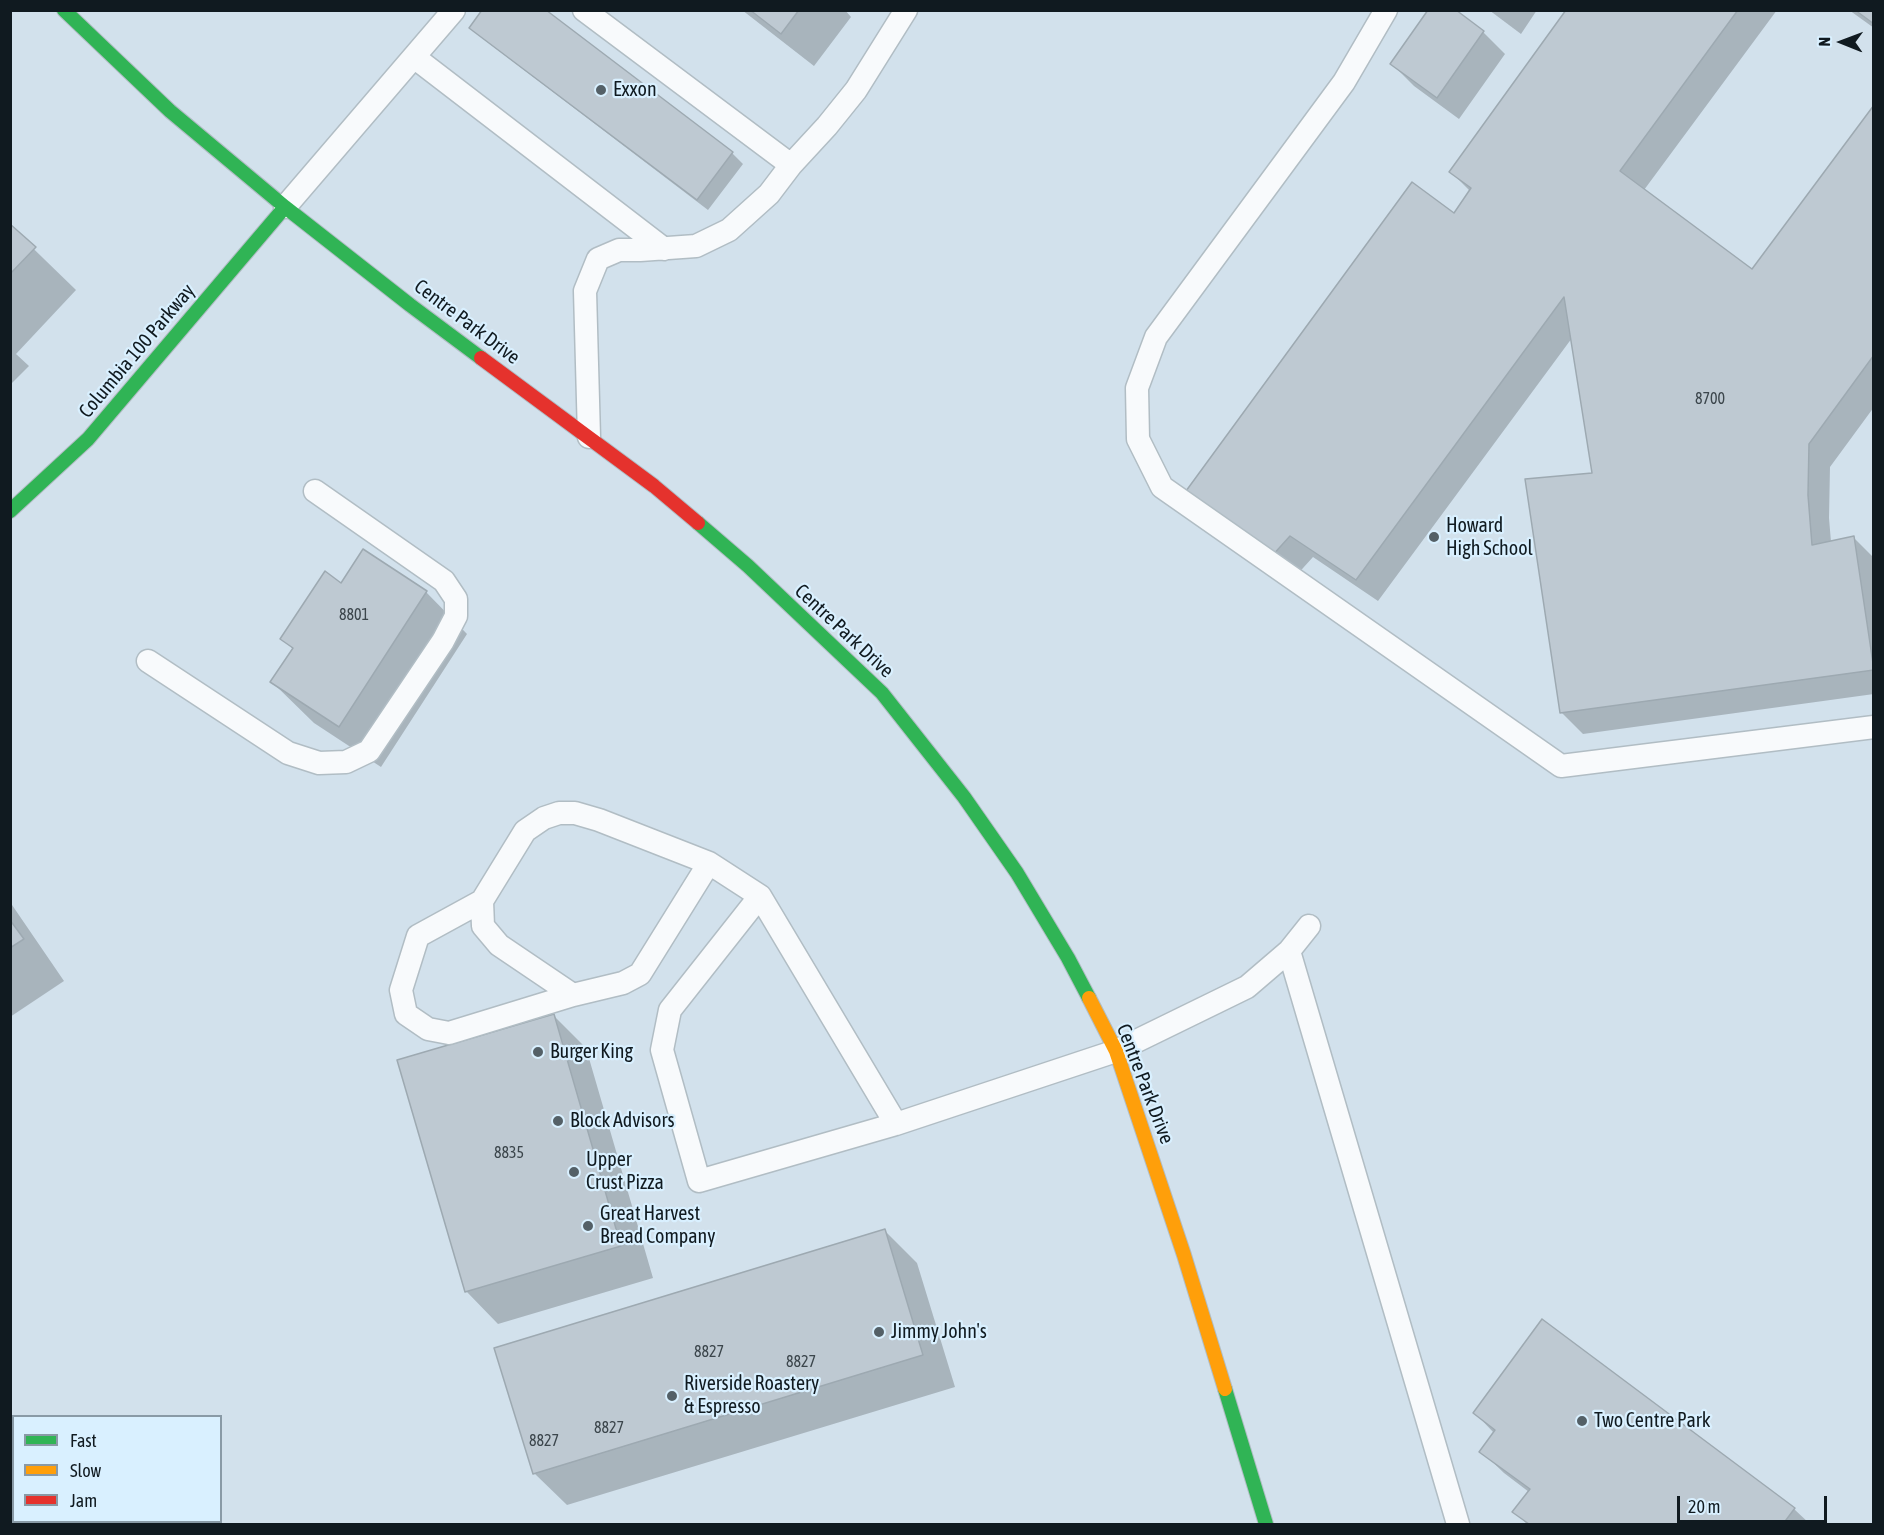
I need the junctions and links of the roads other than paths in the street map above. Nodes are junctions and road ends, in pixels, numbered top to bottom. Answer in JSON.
{"nodes":[{"id":1,"x":64,"y":10,"type":"edge"},
{"id":2,"x":454,"y":10,"type":"edge"},
{"id":3,"x":584,"y":10,"type":"edge"},
{"id":4,"x":906,"y":10,"type":"edge"},
{"id":5,"x":1386,"y":10,"type":"edge"},
{"id":6,"x":414,"y":57,"type":"junction"},
{"id":7,"x":791,"y":165,"type":"junction"},
{"id":8,"x":285,"y":207,"type":"junction"},
{"id":9,"x":664,"y":249,"type":"junction"},
{"id":10,"x":589,"y":437,"type":"junction"},
{"id":11,"x":315,"y":491,"type":"dead end"},
{"id":12,"x":10,"y":511,"type":"edge"},
{"id":13,"x":147,"y":661,"type":"dead end"},
{"id":14,"x":1874,"y":727,"type":"edge"},
{"id":15,"x":710,"y":863,"type":"junction"},
{"id":16,"x":760,"y":896,"type":"junction"},
{"id":17,"x":482,"y":901,"type":"junction"},
{"id":18,"x":1309,"y":927,"type":"dead end"},
{"id":19,"x":1289,"y":951,"type":"junction"},
{"id":20,"x":573,"y":995,"type":"junction"},
{"id":21,"x":1116,"y":1051,"type":"junction"},
{"id":22,"x":896,"y":1124,"type":"junction"},
{"id":23,"x":1266,"y":1524,"type":"edge"},
{"id":24,"x":1458,"y":1524,"type":"edge"}],
"edges":[{"from":1,"to":8,"type":"street","name":"Centre Park Drive"},
{"from":2,"to":6,"type":"lane"},
{"from":3,"to":7,"type":"lane"},
{"from":4,"to":7,"type":"lane"},
{"from":5,"to":14,"type":"lane"},
{"from":6,"to":8,"type":"lane"},
{"from":6,"to":9,"type":"lane"},
{"from":7,"to":9,"type":"lane"},
{"from":8,"to":10,"type":"street","name":"Centre Park Drive"},
{"from":8,"to":12,"type":"street","name":"Columbia 100 Parkway"},
{"from":9,"to":10,"type":"lane"},
{"from":10,"to":21,"type":"street","name":"Centre Park Drive"},
{"from":11,"to":13,"type":"lane"},
{"from":15,"to":16,"type":"lane"},
{"from":15,"to":17,"type":"lane"},
{"from":15,"to":20,"type":"lane"},
{"from":16,"to":22,"type":"lane"},
{"from":16,"to":22,"type":"lane"},
{"from":17,"to":20,"type":"lane"},
{"from":17,"to":20,"type":"lane"},
{"from":18,"to":19,"type":"lane"},
{"from":19,"to":21,"type":"lane"},
{"from":19,"to":24,"type":"lane"},
{"from":21,"to":22,"type":"lane"},
{"from":21,"to":23,"type":"street","name":"Centre Park Drive"}]}
